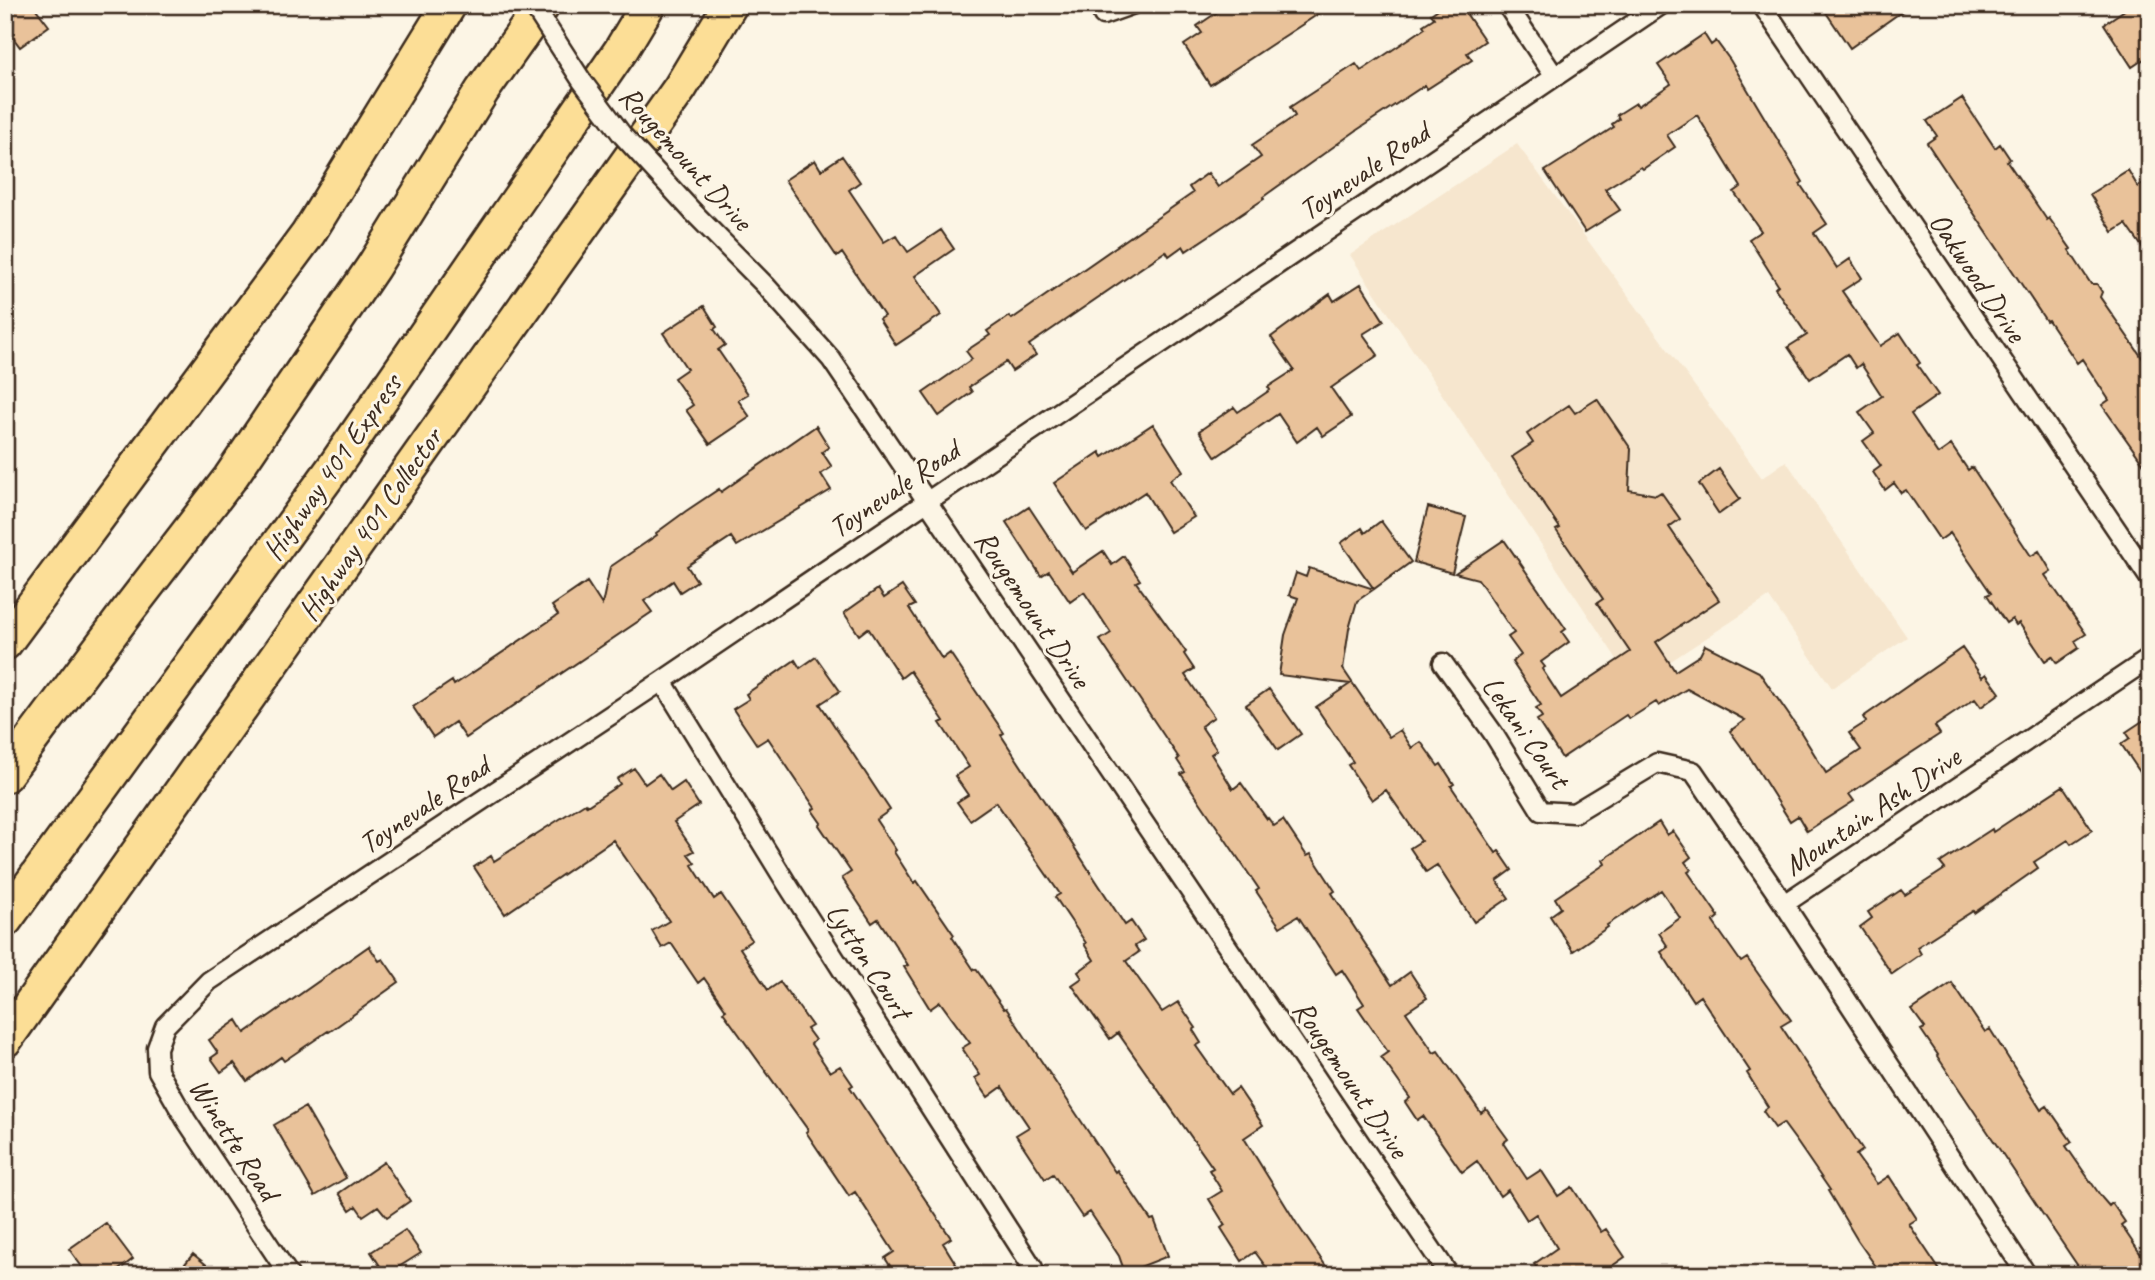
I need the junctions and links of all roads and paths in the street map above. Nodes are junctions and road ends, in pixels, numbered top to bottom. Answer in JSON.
{"nodes":[{"id":1,"x":449,"y":5,"type":"edge"},
{"id":2,"x":522,"y":5,"type":"edge"},
{"id":3,"x":533,"y":5,"type":"edge"},
{"id":4,"x":543,"y":5,"type":"edge"},
{"id":5,"x":648,"y":5,"type":"edge"},
{"id":6,"x":730,"y":5,"type":"edge"},
{"id":7,"x":1131,"y":5,"type":"edge"},
{"id":8,"x":1507,"y":5,"type":"edge"},
{"id":9,"x":1661,"y":5,"type":"edge"},
{"id":10,"x":1762,"y":5,"type":"edge"},
{"id":11,"x":1103,"y":15,"type":"dead end"},
{"id":12,"x":1555,"y":77,"type":"junction"},
{"id":13,"x":482,"y":92,"type":"junction"},
{"id":14,"x":926,"y":501,"type":"junction"},
{"id":15,"x":2150,"y":579,"type":"edge"},
{"id":16,"x":5,"y":643,"type":"edge"},
{"id":17,"x":2150,"y":657,"type":"edge"},
{"id":18,"x":1443,"y":663,"type":"dead end"},
{"id":19,"x":662,"y":681,"type":"junction"},
{"id":20,"x":5,"y":775,"type":"edge"},
{"id":21,"x":1784,"y":904,"type":"junction"},
{"id":22,"x":5,"y":920,"type":"edge"},
{"id":23,"x":165,"y":1026,"type":"joint"},
{"id":24,"x":5,"y":1040,"type":"edge"},
{"id":25,"x":1032,"y":1268,"type":"dead end"},
{"id":26,"x":289,"y":1275,"type":"edge"},
{"id":27,"x":1449,"y":1275,"type":"edge"},
{"id":28,"x":2026,"y":1275,"type":"edge"}],
"edges":[{"from":1,"to":16,"type":"highway"},
{"from":2,"to":13,"type":"highway"},
{"from":3,"to":14,"type":"street","name":"Rougemount Drive","bridge":true},
{"from":4,"to":13,"type":"highway"},
{"from":5,"to":22,"type":"highway","name":"Highway 401 Express"},
{"from":6,"to":24,"type":"highway","name":"Highway 401 Collector"},
{"from":7,"to":11,"type":"street"},
{"from":8,"to":12,"type":"street"},
{"from":9,"to":12,"type":"street","name":"Toynevale Road"},
{"from":10,"to":15,"type":"street","name":"Oakwood Drive"},
{"from":12,"to":14,"type":"street","name":"Toynevale Road"},
{"from":13,"to":20,"type":"highway"},
{"from":14,"to":19,"type":"street","name":"Toynevale Road"},
{"from":14,"to":27,"type":"street","name":"Rougemount Drive"},
{"from":17,"to":21,"type":"street","name":"Mountain Ash Drive"},
{"from":18,"to":21,"type":"street","name":"Lekani Court"},
{"from":19,"to":23,"type":"street","name":"Toynevale Road"},
{"from":19,"to":25,"type":"street","name":"Lytton Court"},
{"from":21,"to":28,"type":"street","name":"Mountain Ash Drive"},
{"from":23,"to":26,"type":"street","name":"Winette Road"}]}
